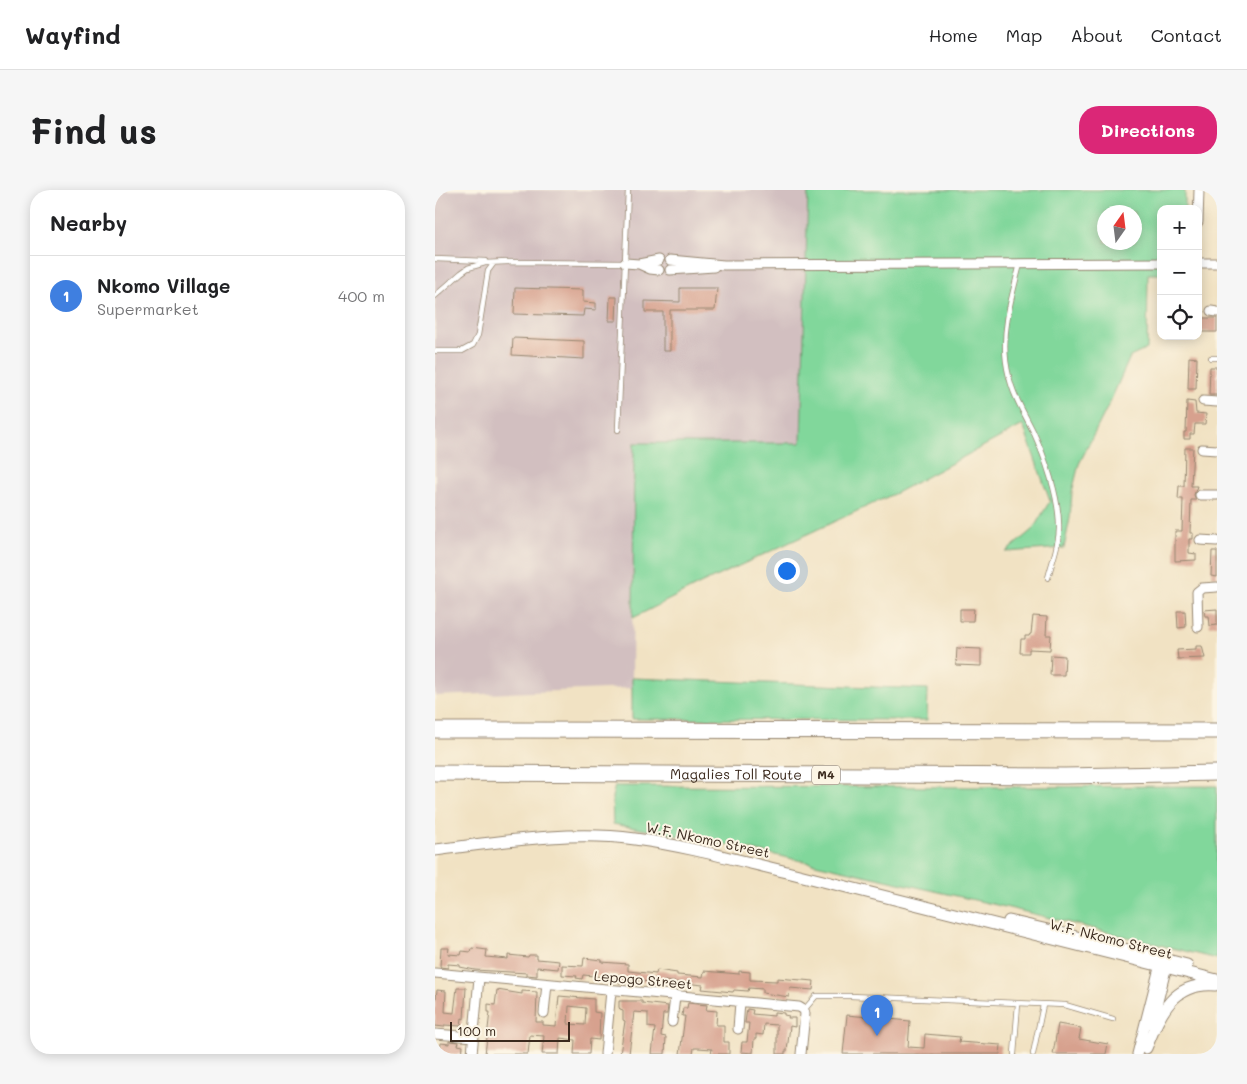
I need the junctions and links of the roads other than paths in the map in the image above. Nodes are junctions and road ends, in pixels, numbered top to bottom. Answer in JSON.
{"nodes":[{"id":1,"x":628,"y":190,"type":"edge"},
{"id":2,"x":1199,"y":190,"type":"edge"},
{"id":3,"x":1199,"y":205,"type":"edge"},
{"id":4,"x":435,"y":259,"type":"edge"},
{"id":5,"x":659,"y":260,"type":"dead end"},
{"id":6,"x":670,"y":260,"type":"dead end"},
{"id":7,"x":507,"y":262,"type":"junction"},
{"id":8,"x":494,"y":263,"type":"junction"},
{"id":9,"x":625,"y":263,"type":"junction"},
{"id":10,"x":1157,"y":263,"type":"edge"},
{"id":11,"x":1202,"y":263,"type":"edge"},
{"id":12,"x":1217,"y":263,"type":"edge"},
{"id":13,"x":639,"y":264,"type":"junction"},
{"id":14,"x":1020,"y":264,"type":"junction"},
{"id":15,"x":724,"y":265,"type":"junction"},
{"id":16,"x":659,"y":270,"type":"dead end"},
{"id":17,"x":670,"y":270,"type":"dead end"},
{"id":18,"x":435,"y":296,"type":"edge"},
{"id":19,"x":435,"y":351,"type":"edge"},
{"id":20,"x":1211,"y":358,"type":"dead end"},
{"id":21,"x":1217,"y":358,"type":"edge"},
{"id":22,"x":1203,"y":401,"type":"dead end"},
{"id":23,"x":1217,"y":402,"type":"edge"},
{"id":24,"x":618,"y":430,"type":"dead end"},
{"id":25,"x":1202,"y":449,"type":"dead end"},
{"id":26,"x":1217,"y":450,"type":"edge"},
{"id":27,"x":1200,"y":494,"type":"dead end"},
{"id":28,"x":1217,"y":495,"type":"edge"},
{"id":29,"x":1199,"y":540,"type":"dead end"},
{"id":30,"x":1217,"y":542,"type":"edge"},
{"id":31,"x":1048,"y":578,"type":"dead end"},
{"id":32,"x":1217,"y":588,"type":"edge"},
{"id":33,"x":1198,"y":627,"type":"dead end"},
{"id":34,"x":1217,"y":721,"type":"edge"},
{"id":35,"x":435,"y":730,"type":"edge"},
{"id":36,"x":1068,"y":732,"type":"junction"},
{"id":37,"x":1217,"y":732,"type":"edge"},
{"id":38,"x":435,"y":773,"type":"edge"},
{"id":39,"x":1217,"y":773,"type":"edge"},
{"id":40,"x":1065,"y":776,"type":"junction"},
{"id":41,"x":1217,"y":778,"type":"edge"},
{"id":42,"x":435,"y":850,"type":"edge"},
{"id":43,"x":1164,"y":963,"type":"junction"},
{"id":44,"x":435,"y":973,"type":"edge"},
{"id":45,"x":1217,"y":973,"type":"edge"},
{"id":46,"x":479,"y":978,"type":"junction"},
{"id":47,"x":1217,"y":980,"type":"edge"},
{"id":48,"x":547,"y":984,"type":"junction"},
{"id":49,"x":1217,"y":985,"type":"edge"},
{"id":50,"x":611,"y":990,"type":"junction"},
{"id":51,"x":675,"y":997,"type":"junction"},
{"id":52,"x":740,"y":1002,"type":"junction"},
{"id":53,"x":1018,"y":1004,"type":"junction"},
{"id":54,"x":1043,"y":1004,"type":"junction"},
{"id":55,"x":804,"y":1010,"type":"junction"},
{"id":56,"x":544,"y":1012,"type":"dead end"},
{"id":57,"x":1113,"y":1019,"type":"dead end"},
{"id":58,"x":672,"y":1022,"type":"dead end"},
{"id":59,"x":738,"y":1029,"type":"dead end"},
{"id":60,"x":435,"y":1034,"type":"edge"},
{"id":61,"x":474,"y":1037,"type":"junction"},
{"id":62,"x":1142,"y":1052,"type":"edge"},
{"id":63,"x":472,"y":1054,"type":"edge"},
{"id":64,"x":605,"y":1054,"type":"edge"},
{"id":65,"x":801,"y":1054,"type":"edge"},
{"id":66,"x":1014,"y":1054,"type":"edge"},
{"id":67,"x":1033,"y":1054,"type":"edge"}],
"edges":[{"from":1,"to":9,"type":"lane"},
{"from":2,"to":3,"type":"street"},
{"from":4,"to":7,"type":"lane"},
{"from":5,"to":13,"type":"street"},
{"from":6,"to":15,"type":"street"},
{"from":7,"to":8,"type":"lane"},
{"from":7,"to":9,"type":"lane"},
{"from":8,"to":18,"type":"lane"},
{"from":8,"to":19,"type":"lane"},
{"from":9,"to":13,"type":"street"},
{"from":9,"to":24,"type":"lane"},
{"from":10,"to":14,"type":"street"},
{"from":11,"to":12,"type":"street"},
{"from":13,"to":16,"type":"street"},
{"from":14,"to":15,"type":"street"},
{"from":14,"to":31,"type":"lane"},
{"from":15,"to":17,"type":"street"},
{"from":20,"to":21,"type":"lane"},
{"from":22,"to":23,"type":"street"},
{"from":25,"to":26,"type":"street"},
{"from":27,"to":28,"type":"street"},
{"from":29,"to":30,"type":"street"},
{"from":32,"to":33,"type":"street"},
{"from":34,"to":36,"type":"highway"},
{"from":35,"to":36,"type":"highway"},
{"from":36,"to":37,"type":"highway"},
{"from":38,"to":40,"type":"highway","name":"Magalies Toll Route","number":"M4"},
{"from":39,"to":40,"type":"highway","name":"Magalies Toll Route","number":"M4"},
{"from":40,"to":41,"type":"highway"},
{"from":42,"to":43,"type":"main road","name":"W.F. Nkomo Street"},
{"from":43,"to":45,"type":"main road","name":"W.F. Nkomo Street"},
{"from":43,"to":47,"type":"main road","name":"W.F. Nkomo Street"},
{"from":43,"to":62,"type":"street"},
{"from":44,"to":46,"type":"street","name":"Lepogo Street"},
{"from":46,"to":48,"type":"street","name":"Lepogo Street"},
{"from":46,"to":61,"type":"street"},
{"from":48,"to":50,"type":"street","name":"Lepogo Street"},
{"from":48,"to":56,"type":"street"},
{"from":49,"to":62,"type":"main road"},
{"from":50,"to":51,"type":"street","name":"Lepogo Street"},
{"from":50,"to":64,"type":"street"},
{"from":51,"to":52,"type":"street","name":"Lepogo Street"},
{"from":51,"to":58,"type":"street"},
{"from":52,"to":55,"type":"street","name":"Lepogo Street"},
{"from":52,"to":59,"type":"street"},
{"from":53,"to":54,"type":"lane"},
{"from":53,"to":55,"type":"lane"},
{"from":53,"to":66,"type":"lane"},
{"from":54,"to":57,"type":"lane"},
{"from":54,"to":67,"type":"lane"},
{"from":55,"to":65,"type":"street"},
{"from":60,"to":61,"type":"street"},
{"from":61,"to":63,"type":"street"}]}
